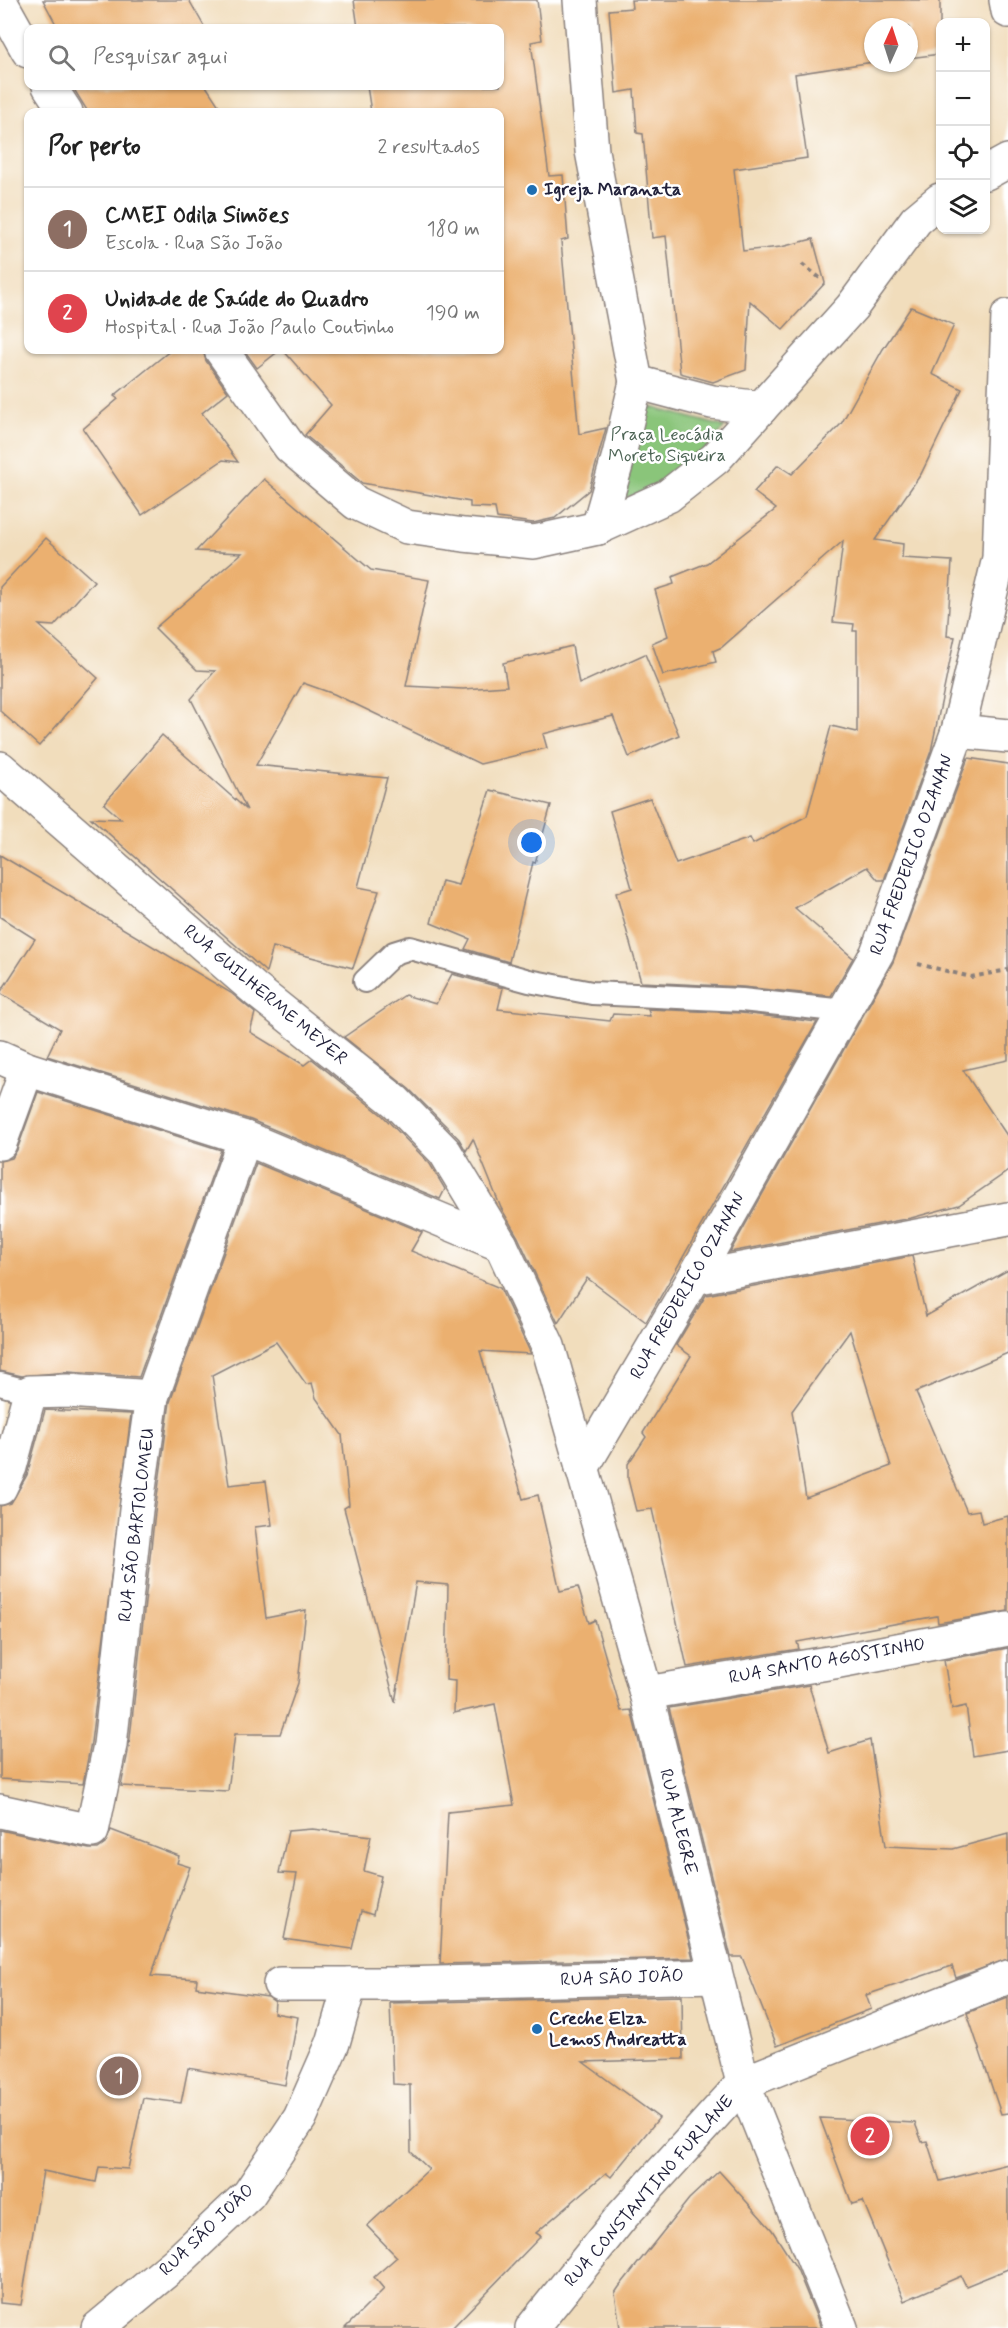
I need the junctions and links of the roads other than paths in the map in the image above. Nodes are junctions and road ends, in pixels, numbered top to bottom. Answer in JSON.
{"nodes":[{"id":1,"x":580,"y":0,"type":"edge"},
{"id":2,"x":1006,"y":0,"type":"edge"},
{"id":3,"x":0,"y":1,"type":"edge"},
{"id":4,"x":1008,"y":11,"type":"edge"},
{"id":5,"x":24,"y":44,"type":"edge"},
{"id":6,"x":52,"y":90,"type":"edge"},
{"id":7,"x":63,"y":108,"type":"edge"},
{"id":8,"x":1008,"y":161,"type":"edge"},
{"id":9,"x":990,"y":171,"type":"edge"},
{"id":10,"x":936,"y":203,"type":"edge"},
{"id":11,"x":1008,"y":316,"type":"edge"},
{"id":12,"x":224,"y":354,"type":"edge"},
{"id":13,"x":636,"y":382,"type":"junction"},
{"id":14,"x":761,"y":408,"type":"junction"},
{"id":15,"x":598,"y":528,"type":"junction"},
{"id":16,"x":958,"y":731,"type":"junction"},
{"id":17,"x":1008,"y":736,"type":"edge"},
{"id":18,"x":0,"y":768,"type":"edge"},
{"id":19,"x":365,"y":981,"type":"dead end"},
{"id":20,"x":844,"y":1011,"type":"junction"},
{"id":21,"x":14,"y":1063,"type":"edge"},
{"id":22,"x":245,"y":1138,"type":"junction"},
{"id":23,"x":0,"y":1143,"type":"edge"},
{"id":24,"x":1008,"y":1219,"type":"edge"},
{"id":25,"x":501,"y":1245,"type":"junction"},
{"id":26,"x":694,"y":1278,"type":"junction"},
{"id":27,"x":15,"y":1388,"type":"edge"},
{"id":28,"x":152,"y":1397,"type":"junction"},
{"id":29,"x":582,"y":1468,"type":"junction"},
{"id":30,"x":0,"y":1488,"type":"edge"},
{"id":31,"x":1008,"y":1629,"type":"edge"},
{"id":32,"x":646,"y":1692,"type":"junction"},
{"id":33,"x":0,"y":1811,"type":"edge"},
{"id":34,"x":715,"y":1976,"type":"junction"},
{"id":35,"x":1008,"y":1977,"type":"edge"},
{"id":36,"x":280,"y":1984,"type":"dead end"},
{"id":37,"x":350,"y":1984,"type":"junction"},
{"id":38,"x":743,"y":2084,"type":"junction"},
{"id":39,"x":98,"y":2328,"type":"edge"},
{"id":40,"x":532,"y":2328,"type":"edge"},
{"id":41,"x":841,"y":2328,"type":"edge"}],
"edges":[{"from":1,"to":13,"type":"street"},
{"from":2,"to":4,"type":"street"},
{"from":3,"to":5,"type":"street"},
{"from":6,"to":7,"type":"street"},
{"from":8,"to":9,"type":"street"},
{"from":10,"to":14,"type":"street"},
{"from":11,"to":16,"type":"street","name":"RUA FREDERICO OZANAN"},
{"from":12,"to":15,"type":"street"},
{"from":13,"to":14,"type":"street"},
{"from":13,"to":15,"type":"street"},
{"from":14,"to":15,"type":"street"},
{"from":16,"to":17,"type":"street"},
{"from":16,"to":20,"type":"street","name":"RUA FREDERICO OZANAN"},
{"from":18,"to":25,"type":"street","name":"RUA GUILHERME MEYER"},
{"from":19,"to":20,"type":"lane"},
{"from":20,"to":26,"type":"street","name":"RUA FREDERICO OZANAN"},
{"from":21,"to":22,"type":"street"},
{"from":21,"to":23,"type":"street"},
{"from":22,"to":25,"type":"street"},
{"from":22,"to":28,"type":"street","name":"RUA SÃO BARTOLOMEU"},
{"from":24,"to":26,"type":"street"},
{"from":25,"to":29,"type":"street","name":"RUA GUILHERME MEYER"},
{"from":26,"to":29,"type":"street","name":"RUA FREDERICO OZANAN"},
{"from":27,"to":28,"type":"street"},
{"from":27,"to":30,"type":"street"},
{"from":28,"to":33,"type":"street","name":"RUA SÃO BARTOLOMEU"},
{"from":29,"to":32,"type":"street","name":"RUA ALEGRE"},
{"from":31,"to":32,"type":"street","name":"RUA SANTO AGOSTINHO"},
{"from":32,"to":34,"type":"street","name":"RUA ALEGRE"},
{"from":34,"to":37,"type":"street","name":"RUA SÃO JOÃO"},
{"from":34,"to":38,"type":"street","name":"RUA ALEGRE"},
{"from":35,"to":38,"type":"street"},
{"from":36,"to":37,"type":"street","name":"RUA SÃO JOÃO"},
{"from":37,"to":39,"type":"street","name":"RUA SÃO JOÃO"},
{"from":38,"to":40,"type":"street","name":"RUA CONSTANTINO FURLANE"},
{"from":38,"to":41,"type":"street"}]}
